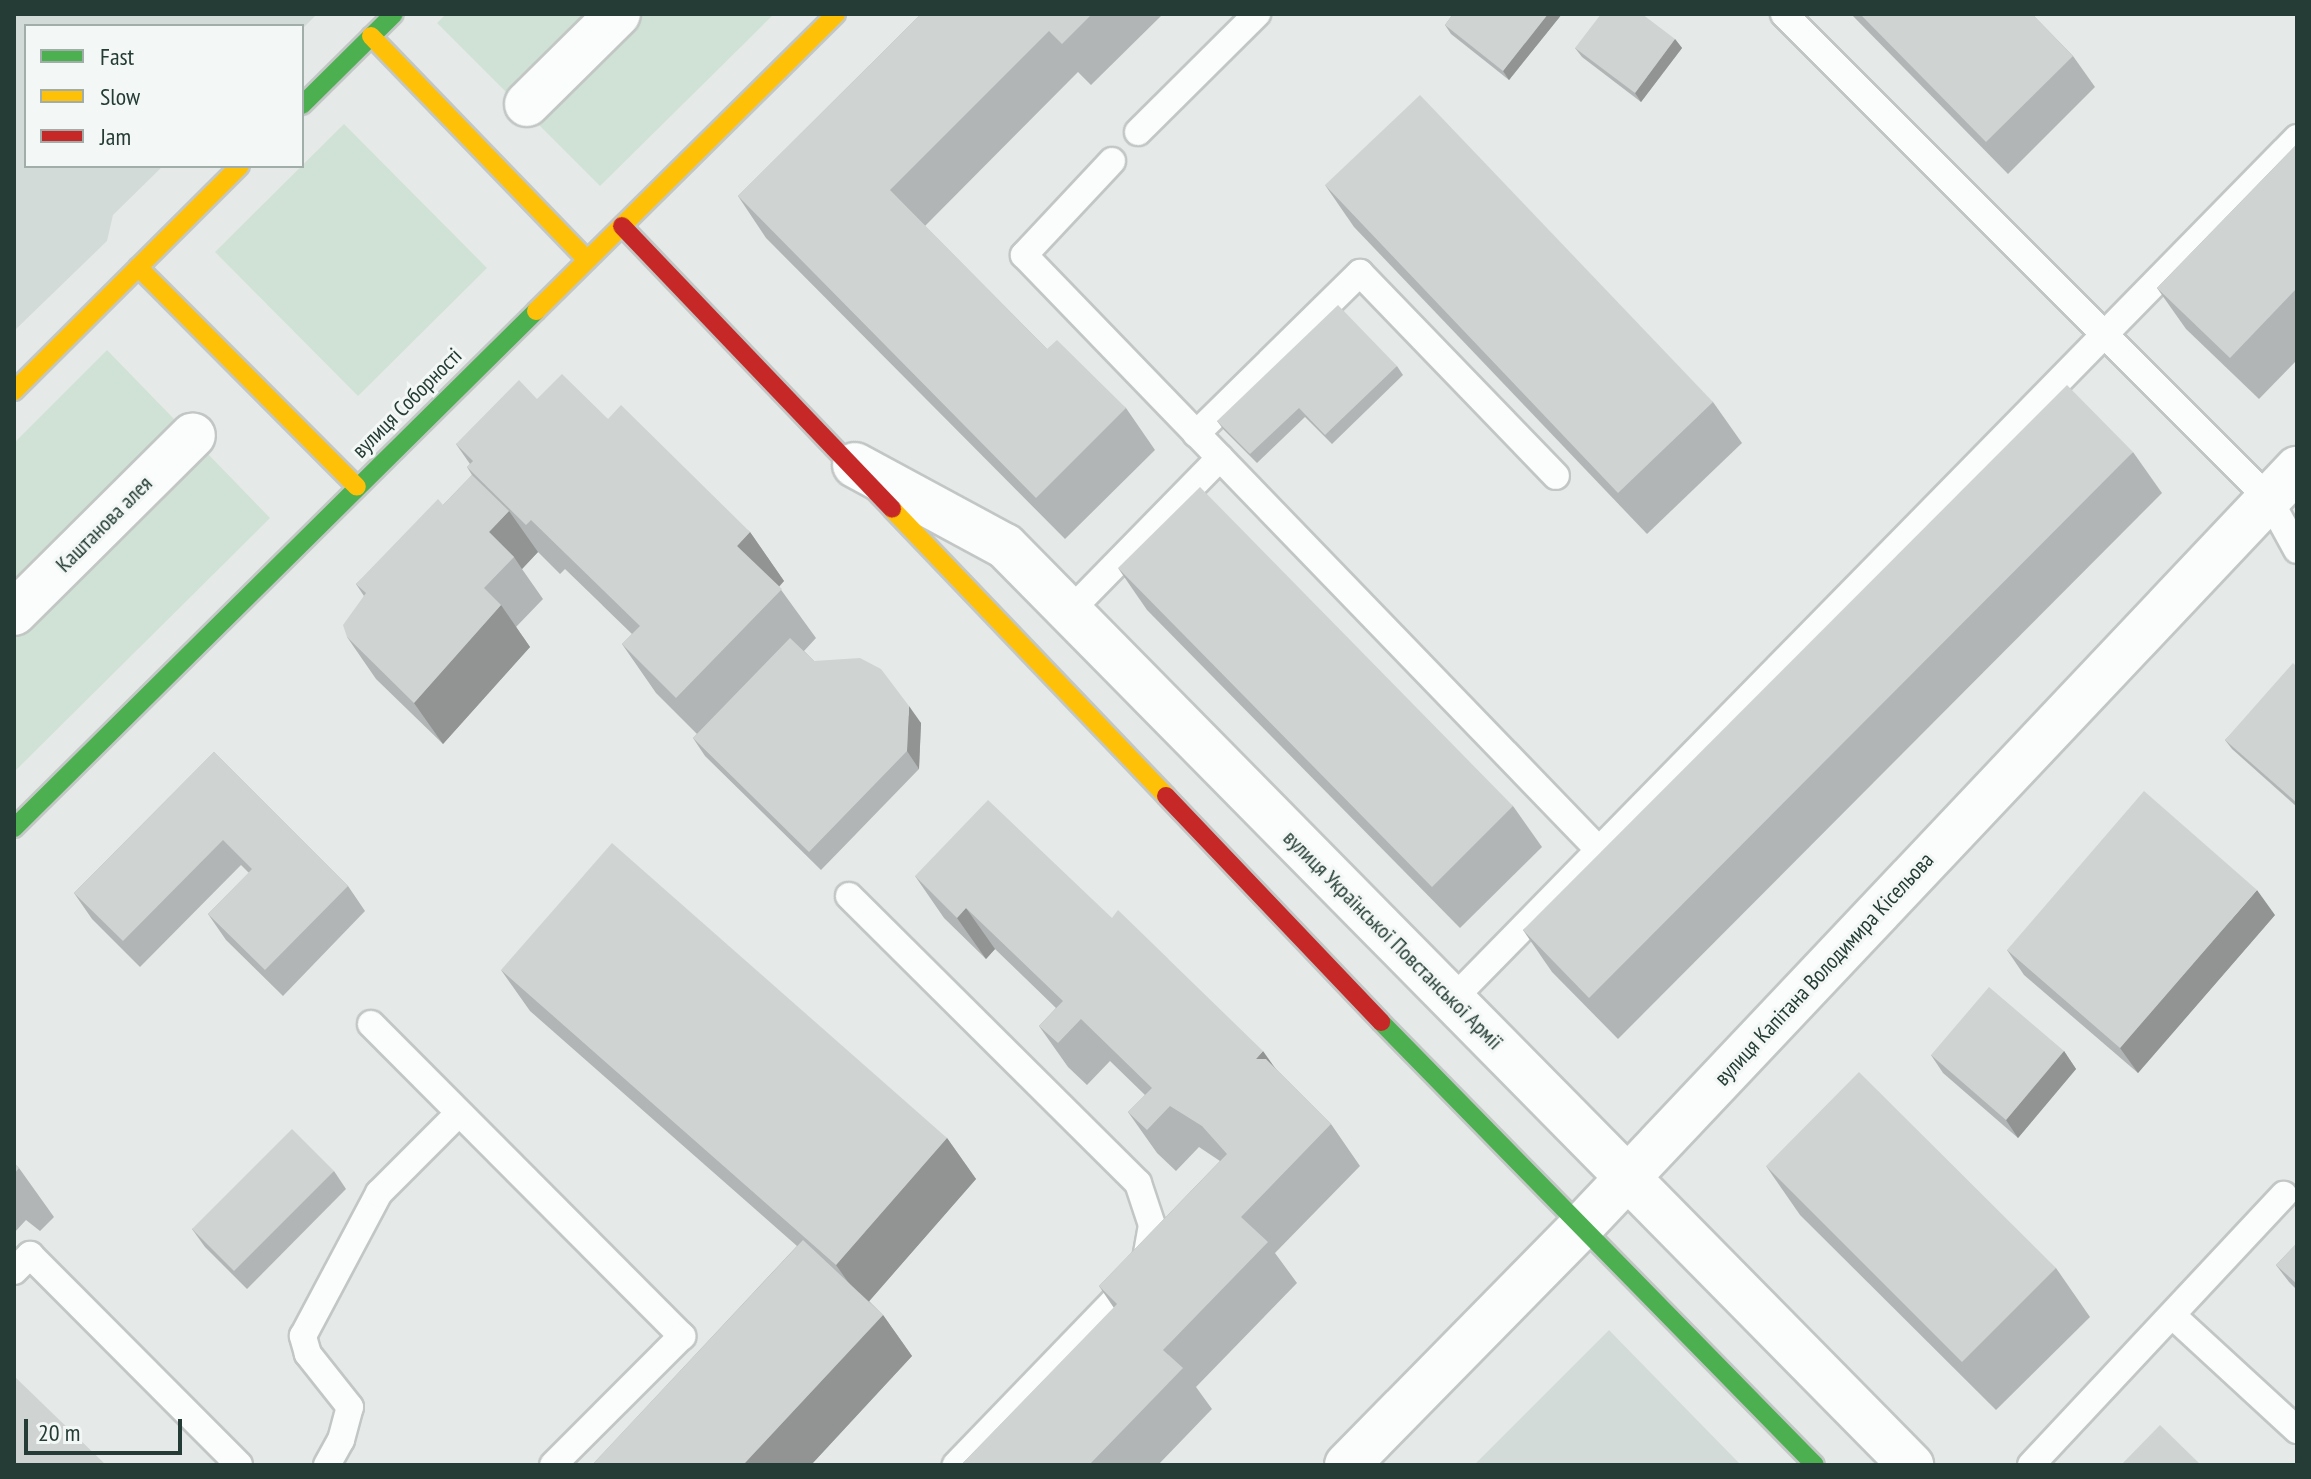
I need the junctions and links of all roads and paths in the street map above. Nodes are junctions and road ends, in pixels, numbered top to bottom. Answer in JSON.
{"nodes":[{"id":1,"x":394,"y":14,"type":"edge"},
{"id":2,"x":618,"y":14,"type":"edge"},
{"id":3,"x":836,"y":14,"type":"edge"},
{"id":4,"x":1784,"y":14,"type":"edge"},
{"id":5,"x":1241,"y":20,"type":"edge"},
{"id":6,"x":371,"y":36,"type":"junction"},
{"id":7,"x":304,"y":103,"type":"edge"},
{"id":8,"x":527,"y":104,"type":"dead end"},
{"id":9,"x":1138,"y":132,"type":"dead end"},
{"id":10,"x":2297,"y":138,"type":"edge"},
{"id":11,"x":1112,"y":161,"type":"dead end"},
{"id":12,"x":238,"y":168,"type":"edge"},
{"id":13,"x":622,"y":226,"type":"junction"},
{"id":14,"x":587,"y":260,"type":"junction"},
{"id":15,"x":138,"y":267,"type":"junction"},
{"id":16,"x":2108,"y":334,"type":"junction"},
{"id":17,"x":14,"y":391,"type":"edge"},
{"id":18,"x":1196,"y":434,"type":"junction"},
{"id":19,"x":193,"y":435,"type":"dead end"},
{"id":20,"x":843,"y":458,"type":"junction"},
{"id":21,"x":1220,"y":458,"type":"junction"},
{"id":22,"x":1556,"y":476,"type":"edge"},
{"id":23,"x":2283,"y":484,"type":"edge"},
{"id":24,"x":357,"y":487,"type":"junction"},
{"id":25,"x":2297,"y":550,"type":"edge"},
{"id":26,"x":1069,"y":612,"type":"junction"},
{"id":27,"x":14,"y":613,"type":"edge"},
{"id":28,"x":14,"y":828,"type":"edge"},
{"id":29,"x":1599,"y":850,"type":"junction"},
{"id":30,"x":849,"y":896,"type":"dead end"},
{"id":31,"x":1452,"y":1000,"type":"junction"},
{"id":32,"x":371,"y":1024,"type":"dead end"},
{"id":33,"x":459,"y":1113,"type":"junction"},
{"id":34,"x":1628,"y":1177,"type":"junction"},
{"id":35,"x":2284,"y":1195,"type":"dead end"},
{"id":36,"x":1579,"y":1229,"type":"junction"},
{"id":37,"x":14,"y":1271,"type":"edge"},
{"id":38,"x":2172,"y":1315,"type":"junction"},
{"id":39,"x":2297,"y":1430,"type":"edge"},
{"id":40,"x":239,"y":1465,"type":"edge"},
{"id":41,"x":327,"y":1465,"type":"edge"},
{"id":42,"x":553,"y":1465,"type":"edge"},
{"id":43,"x":956,"y":1465,"type":"edge"},
{"id":44,"x":1347,"y":1465,"type":"edge"},
{"id":45,"x":1815,"y":1465,"type":"edge"},
{"id":46,"x":1911,"y":1465,"type":"edge"},
{"id":47,"x":2031,"y":1465,"type":"edge"}],
"edges":[{"from":1,"to":6,"type":"main road"},
{"from":2,"to":8,"type":"street"},
{"from":3,"to":13,"type":"main road","name":"вулиця Соборності"},
{"from":4,"to":16,"type":"lane"},
{"from":5,"to":9,"type":"lane"},
{"from":6,"to":7,"type":"main road"},
{"from":6,"to":14,"type":"main road"},
{"from":10,"to":16,"type":"lane"},
{"from":11,"to":18,"type":"lane"},
{"from":12,"to":15,"type":"main road"},
{"from":13,"to":14,"type":"main road","name":"вулиця Соборності"},
{"from":13,"to":20,"type":"main road","name":"вулиця Української Повстанської Армії"},
{"from":14,"to":24,"type":"main road","name":"вулиця Соборності"},
{"from":15,"to":17,"type":"main road"},
{"from":15,"to":24,"type":"main road"},
{"from":16,"to":23,"type":"lane"},
{"from":16,"to":29,"type":"lane"},
{"from":18,"to":21,"type":"lane"},
{"from":18,"to":22,"type":"lane"},
{"from":19,"to":27,"type":"street","name":"Каштанова алея"},
{"from":20,"to":26,"type":"street","name":"вулиця Української Повстанської Армії"},
{"from":20,"to":36,"type":"main road","name":"вулиця Української Повстанської Армії"},
{"from":21,"to":26,"type":"lane"},
{"from":21,"to":29,"type":"lane"},
{"from":23,"to":25,"type":"lane"},
{"from":23,"to":34,"type":"street","name":"вулиця Капітана Володимира Кісельова"},
{"from":24,"to":28,"type":"main road","name":"вулиця Соборності"},
{"from":26,"to":31,"type":"street","name":"вулиця Української Повстанської Армії"},
{"from":29,"to":31,"type":"lane"},
{"from":30,"to":43,"type":"lane"},
{"from":31,"to":34,"type":"street","name":"вулиця Української Повстанської Армії"},
{"from":32,"to":33,"type":"lane"},
{"from":33,"to":41,"type":"lane"},
{"from":33,"to":42,"type":"lane"},
{"from":34,"to":36,"type":"street","name":"вулиця Капітана Володимира Кісельова"},
{"from":34,"to":46,"type":"street","name":"вулиця Української Повстанської Армії"},
{"from":35,"to":38,"type":"lane"},
{"from":36,"to":44,"type":"street","name":"вулиця Капітана Володимира Кісельова"},
{"from":36,"to":45,"type":"main road","name":"вулиця Української Повстанської Армії"},
{"from":37,"to":40,"type":"lane"},
{"from":38,"to":39,"type":"lane"},
{"from":38,"to":47,"type":"lane"}]}
